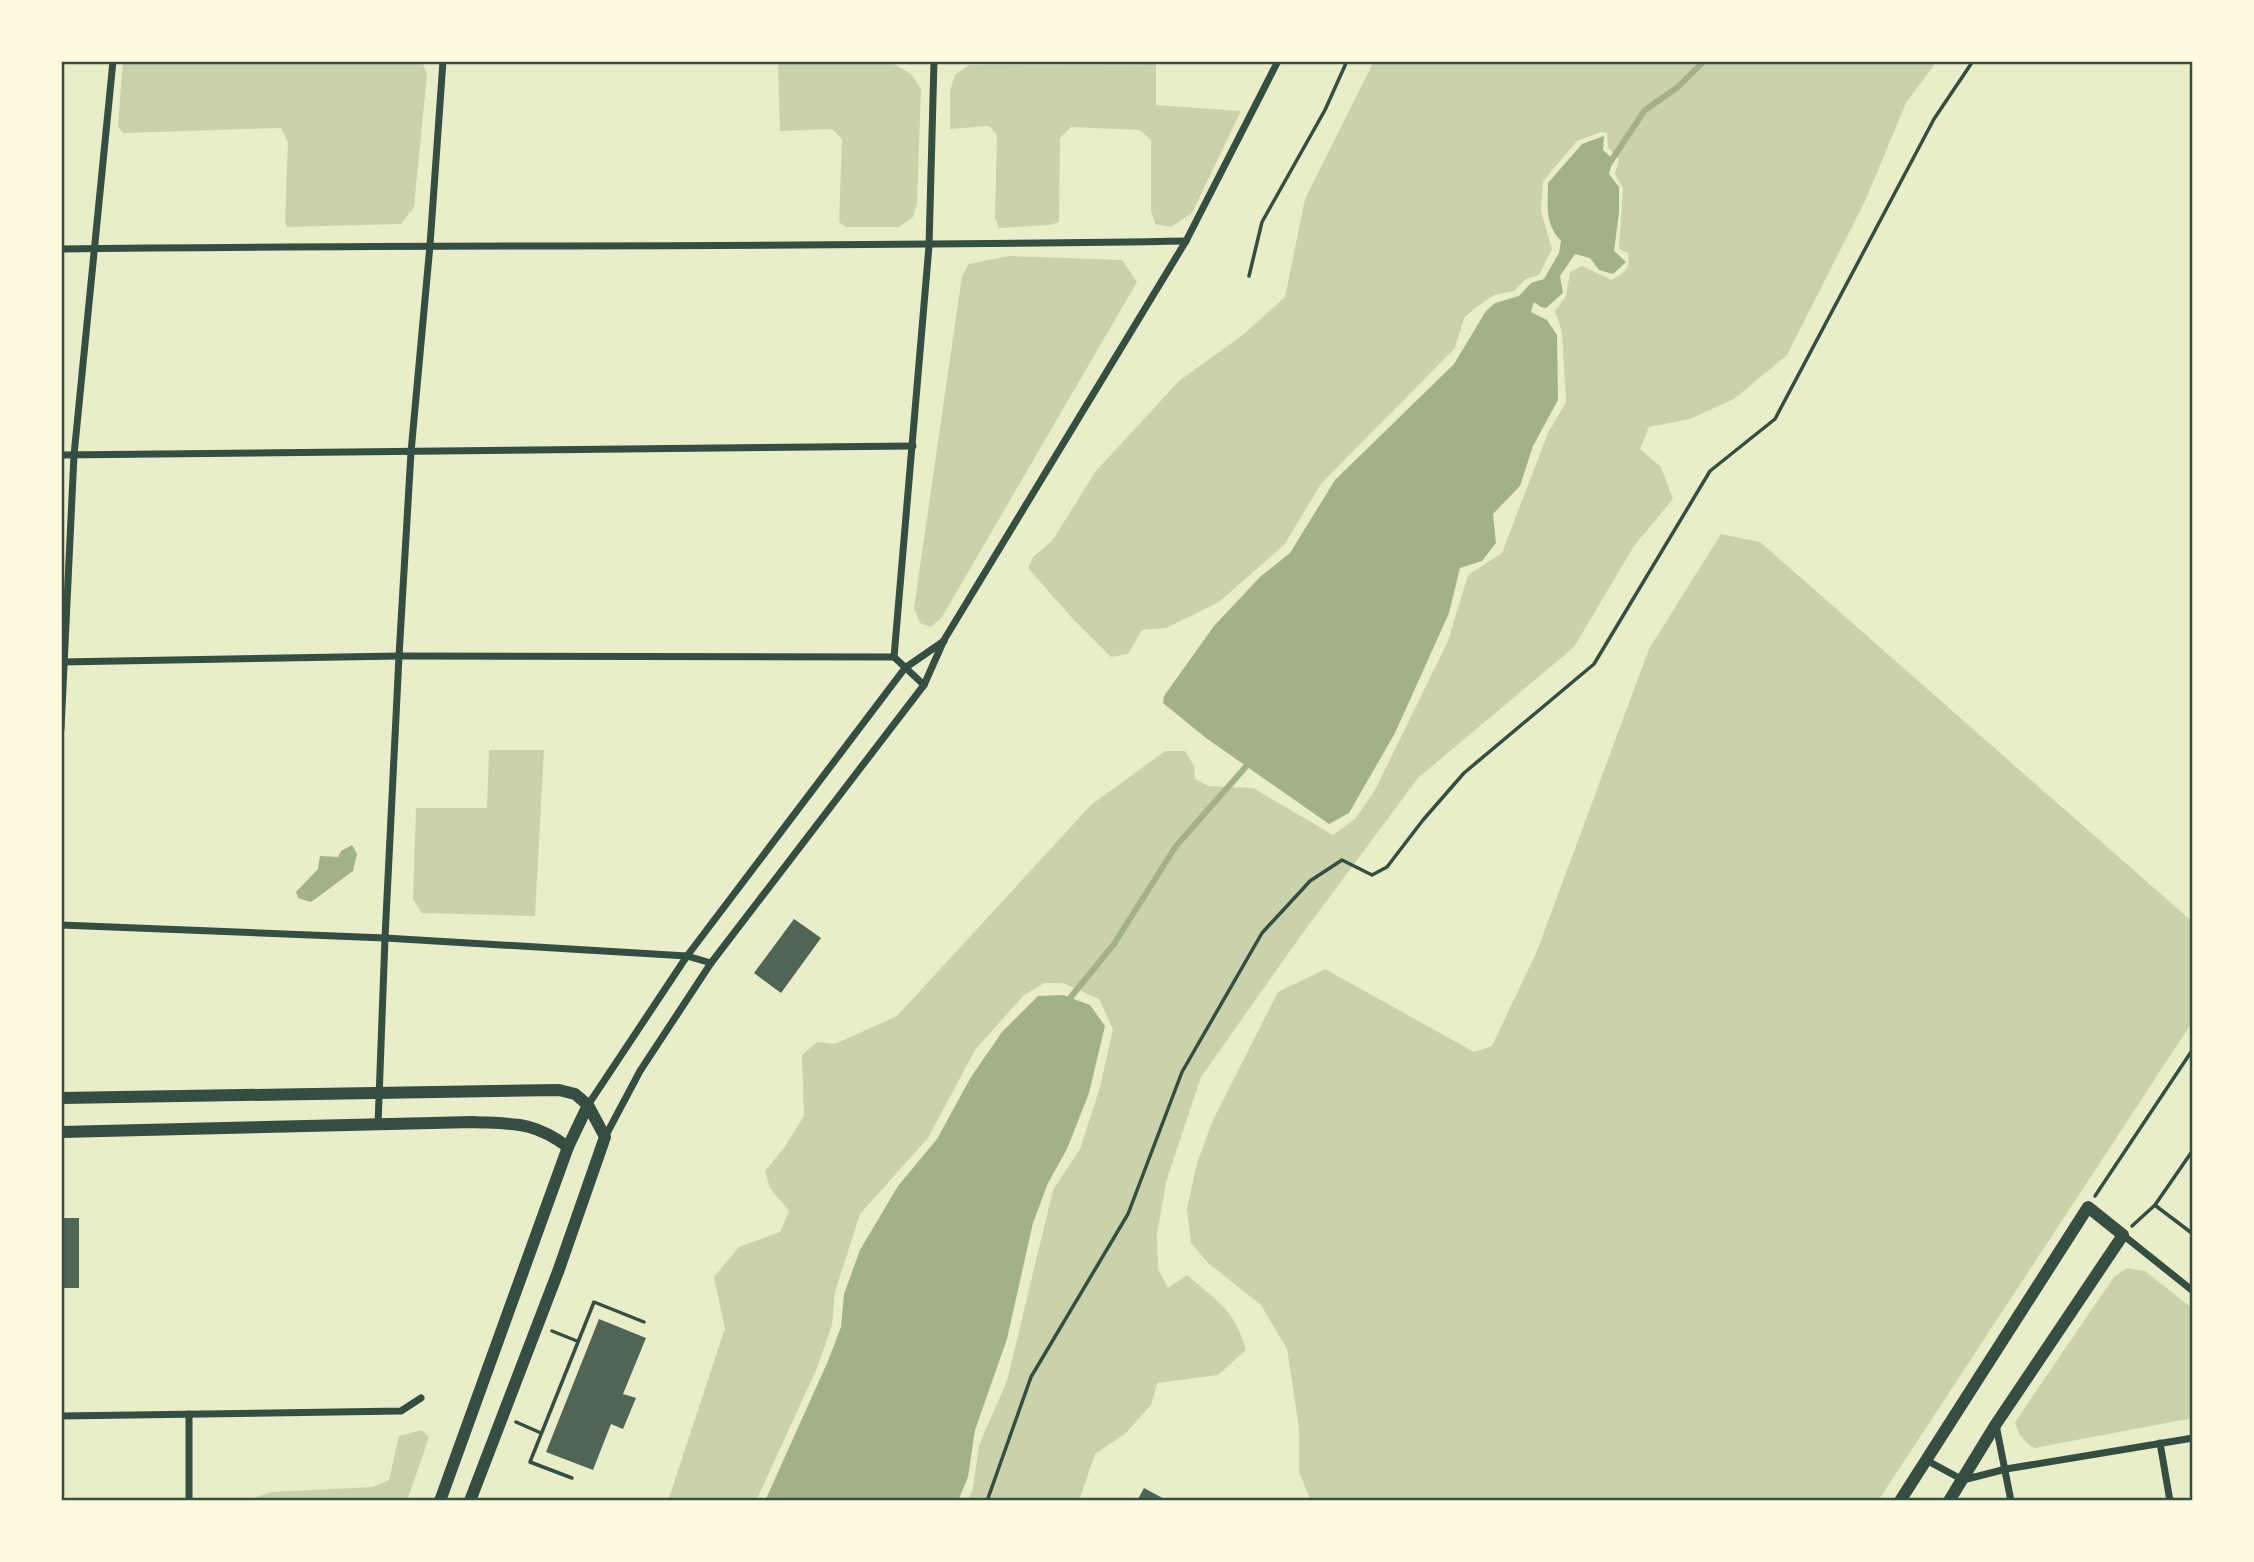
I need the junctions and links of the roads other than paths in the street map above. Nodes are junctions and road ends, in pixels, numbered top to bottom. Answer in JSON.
{"nodes":[{"id":1,"x":113,"y":61,"type":"edge"},
{"id":2,"x":443,"y":61,"type":"edge"},
{"id":3,"x":934,"y":61,"type":"edge"},
{"id":4,"x":1278,"y":61,"type":"edge"},
{"id":5,"x":1186,"y":241,"type":"junction"},
{"id":6,"x":430,"y":245,"type":"junction"},
{"id":7,"x":929,"y":246,"type":"junction"},
{"id":8,"x":95,"y":248,"type":"junction"},
{"id":9,"x":61,"y":249,"type":"edge"},
{"id":10,"x":913,"y":446,"type":"junction"},
{"id":11,"x":411,"y":452,"type":"junction"},
{"id":12,"x":61,"y":455,"type":"edge"},
{"id":13,"x":74,"y":455,"type":"junction"},
{"id":14,"x":944,"y":640,"type":"junction"},
{"id":15,"x":399,"y":656,"type":"junction"},
{"id":16,"x":894,"y":657,"type":"junction"},
{"id":17,"x":63,"y":662,"type":"edge"},
{"id":18,"x":905,"y":668,"type":"junction"},
{"id":19,"x":924,"y":685,"type":"junction"},
{"id":20,"x":61,"y":729,"type":"edge"},
{"id":21,"x":61,"y":925,"type":"edge"},
{"id":22,"x":385,"y":937,"type":"junction"},
{"id":23,"x":687,"y":956,"type":"junction"},
{"id":24,"x":711,"y":963,"type":"junction"},
{"id":25,"x":378,"y":1093,"type":"junction"},
{"id":26,"x":61,"y":1098,"type":"edge"},
{"id":27,"x":588,"y":1105,"type":"junction"},
{"id":28,"x":378,"y":1126,"type":"junction"},
{"id":29,"x":61,"y":1132,"type":"edge"},
{"id":30,"x":605,"y":1137,"type":"junction"},
{"id":31,"x":568,"y":1147,"type":"junction"},
{"id":32,"x":2123,"y":1234,"type":"junction"},
{"id":33,"x":2193,"y":1291,"type":"edge"},
{"id":34,"x":421,"y":1398,"type":"dead end"},
{"id":35,"x":189,"y":1414,"type":"junction"},
{"id":36,"x":61,"y":1416,"type":"edge"},
{"id":37,"x":1996,"y":1424,"type":"junction"},
{"id":38,"x":2193,"y":1438,"type":"edge"},
{"id":39,"x":2160,"y":1443,"type":"junction"},
{"id":40,"x":1926,"y":1460,"type":"junction"},
{"id":41,"x":2006,"y":1469,"type":"junction"},
{"id":42,"x":1963,"y":1480,"type":"junction"},
{"id":43,"x":189,"y":1501,"type":"edge"},
{"id":44,"x":440,"y":1501,"type":"edge"},
{"id":45,"x":470,"y":1501,"type":"edge"},
{"id":46,"x":1900,"y":1501,"type":"edge"},
{"id":47,"x":1949,"y":1501,"type":"edge"},
{"id":48,"x":2011,"y":1501,"type":"edge"},
{"id":49,"x":2170,"y":1501,"type":"edge"}],
"edges":[{"from":1,"to":8,"type":"street"},
{"from":2,"to":6,"type":"street"},
{"from":3,"to":7,"type":"street"},
{"from":4,"to":5,"type":"street"},
{"from":5,"to":7,"type":"street"},
{"from":5,"to":14,"type":"street"},
{"from":6,"to":7,"type":"street"},
{"from":6,"to":8,"type":"street"},
{"from":6,"to":11,"type":"street"},
{"from":7,"to":10,"type":"street"},
{"from":8,"to":9,"type":"street"},
{"from":8,"to":13,"type":"street"},
{"from":10,"to":11,"type":"street"},
{"from":10,"to":16,"type":"street"},
{"from":11,"to":13,"type":"street"},
{"from":11,"to":15,"type":"street"},
{"from":12,"to":13,"type":"street"},
{"from":13,"to":17,"type":"street"},
{"from":14,"to":18,"type":"street"},
{"from":14,"to":19,"type":"street"},
{"from":15,"to":16,"type":"street"},
{"from":15,"to":17,"type":"street"},
{"from":15,"to":22,"type":"street"},
{"from":16,"to":18,"type":"street"},
{"from":17,"to":20,"type":"street"},
{"from":18,"to":19,"type":"street"},
{"from":18,"to":23,"type":"street"},
{"from":19,"to":24,"type":"street"},
{"from":21,"to":22,"type":"street"},
{"from":22,"to":23,"type":"street"},
{"from":22,"to":25,"type":"street"},
{"from":23,"to":24,"type":"street"},
{"from":23,"to":27,"type":"street"},
{"from":24,"to":30,"type":"street"},
{"from":25,"to":26,"type":"main road"},
{"from":25,"to":27,"type":"main road"},
{"from":25,"to":28,"type":"street"},
{"from":27,"to":30,"type":"main road"},
{"from":27,"to":31,"type":"main road"},
{"from":28,"to":29,"type":"main road"},
{"from":28,"to":31,"type":"main road"},
{"from":30,"to":45,"type":"main road"},
{"from":31,"to":44,"type":"main road"},
{"from":32,"to":33,"type":"street"},
{"from":32,"to":37,"type":"main road"},
{"from":32,"to":40,"type":"main road"},
{"from":34,"to":35,"type":"street"},
{"from":35,"to":36,"type":"street"},
{"from":35,"to":43,"type":"street"},
{"from":37,"to":41,"type":"street"},
{"from":37,"to":42,"type":"main road"},
{"from":38,"to":39,"type":"street"},
{"from":39,"to":41,"type":"street"},
{"from":39,"to":49,"type":"street"},
{"from":40,"to":42,"type":"street"},
{"from":40,"to":46,"type":"main road"},
{"from":41,"to":42,"type":"street"},
{"from":41,"to":48,"type":"street"},
{"from":42,"to":47,"type":"main road"}]}
